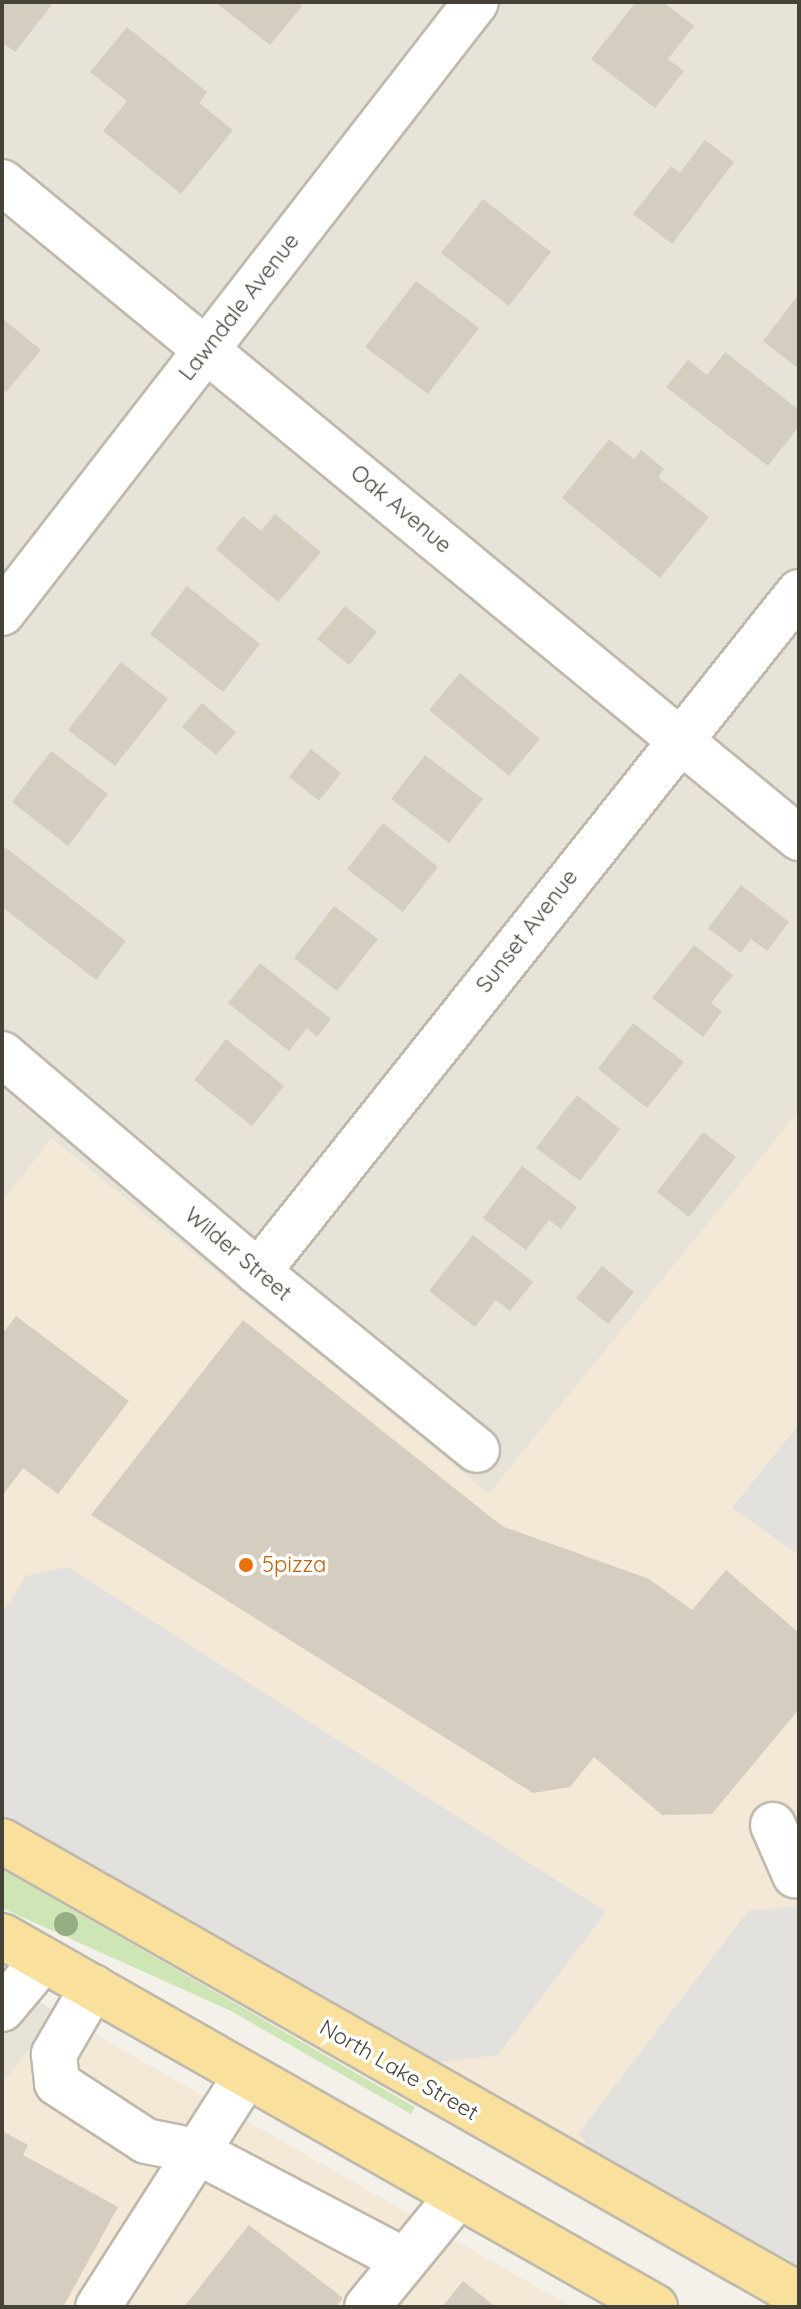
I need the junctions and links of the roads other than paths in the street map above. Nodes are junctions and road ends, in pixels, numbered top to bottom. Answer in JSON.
{"nodes":[{"id":1,"x":476,"y":2,"type":"edge"},
{"id":2,"x":2,"y":182,"type":"edge"},
{"id":3,"x":208,"y":348,"type":"junction"},
{"id":4,"x":799,"y":592,"type":"edge"},
{"id":5,"x":2,"y":613,"type":"edge"},
{"id":6,"x":678,"y":740,"type":"junction"},
{"id":7,"x":799,"y":838,"type":"edge"},
{"id":8,"x":2,"y":1054,"type":"edge"},
{"id":9,"x":258,"y":1272,"type":"junction"},
{"id":10,"x":477,"y":1450,"type":"dead end"},
{"id":11,"x":773,"y":1825,"type":"dead end"},
{"id":12,"x":2,"y":1841,"type":"edge"},
{"id":13,"x":795,"y":1875,"type":"dead end"},
{"id":14,"x":2,"y":1936,"type":"edge"},
{"id":15,"x":43,"y":1960,"type":"junction"},
{"id":16,"x":93,"y":1987,"type":"junction"},
{"id":17,"x":2,"y":2009,"type":"edge"},
{"id":18,"x":246,"y":2076,"type":"junction"},
{"id":19,"x":196,"y":2151,"type":"junction"},
{"id":20,"x":458,"y":2196,"type":"junction"},
{"id":21,"x":404,"y":2260,"type":"junction"},
{"id":22,"x":799,"y":2295,"type":"edge"},
{"id":23,"x":635,"y":2302,"type":"edge"},
{"id":24,"x":98,"y":2307,"type":"edge"},
{"id":25,"x":367,"y":2307,"type":"edge"}],
"edges":[{"from":1,"to":3,"type":"street","name":"Lawndale Avenue"},
{"from":2,"to":3,"type":"street","name":"Oak Avenue"},
{"from":3,"to":5,"type":"street","name":"Lawndale Avenue"},
{"from":3,"to":6,"type":"street","name":"Oak Avenue"},
{"from":4,"to":6,"type":"street","name":"Sunset Avenue"},
{"from":6,"to":7,"type":"street","name":"Oak Avenue"},
{"from":6,"to":9,"type":"street","name":"Sunset Avenue"},
{"from":8,"to":9,"type":"street","name":"Wilder Street"},
{"from":9,"to":10,"type":"street","name":"Wilder Street"},
{"from":11,"to":13,"type":"street"},
{"from":12,"to":22,"type":"main road","name":"North Lake Street"},
{"from":14,"to":15,"type":"main road"},
{"from":15,"to":16,"type":"main road"},
{"from":15,"to":17,"type":"street"},
{"from":16,"to":18,"type":"main road"},
{"from":16,"to":19,"type":"street"},
{"from":18,"to":19,"type":"street"},
{"from":18,"to":20,"type":"main road"},
{"from":19,"to":21,"type":"street"},
{"from":19,"to":24,"type":"street"},
{"from":20,"to":21,"type":"street"},
{"from":20,"to":23,"type":"main road"},
{"from":21,"to":25,"type":"street"}]}
